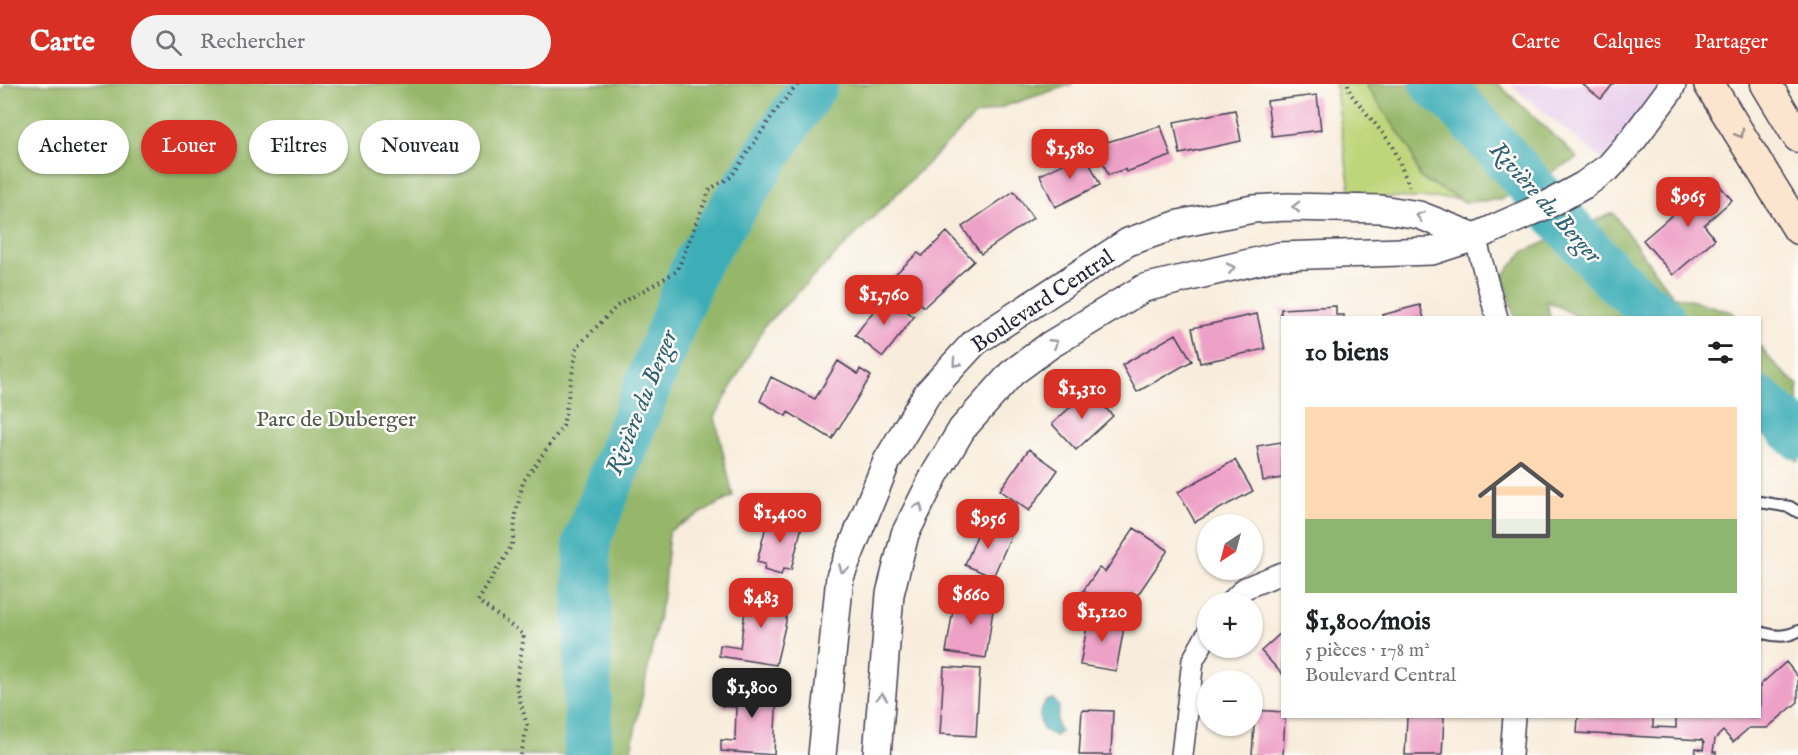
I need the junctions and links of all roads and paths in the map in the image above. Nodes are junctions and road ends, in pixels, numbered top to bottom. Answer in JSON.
{"nodes":[{"id":1,"x":798,"y":84,"type":"edge"},
{"id":2,"x":1348,"y":84,"type":"edge"},
{"id":3,"x":1672,"y":84,"type":"edge"},
{"id":4,"x":1709,"y":84,"type":"edge"},
{"id":5,"x":1766,"y":84,"type":"edge"},
{"id":6,"x":1798,"y":137,"type":"edge"},
{"id":7,"x":1419,"y":215,"type":"junction"},
{"id":8,"x":1798,"y":229,"type":"edge"},
{"id":9,"x":1475,"y":237,"type":"junction"},
{"id":10,"x":1496,"y":316,"type":"edge"},
{"id":11,"x":1761,"y":502,"type":"edge"},
{"id":12,"x":1798,"y":512,"type":"edge"},
{"id":13,"x":1281,"y":573,"type":"edge"},
{"id":14,"x":1241,"y":592,"type":"edge"},
{"id":15,"x":1798,"y":631,"type":"edge"},
{"id":16,"x":1761,"y":632,"type":"edge"},
{"id":17,"x":1197,"y":653,"type":"edge"},
{"id":18,"x":1514,"y":718,"type":"edge"},
{"id":19,"x":521,"y":755,"type":"edge"},
{"id":20,"x":822,"y":755,"type":"edge"},
{"id":21,"x":877,"y":755,"type":"edge"},
{"id":22,"x":1182,"y":755,"type":"edge"},
{"id":23,"x":1511,"y":755,"type":"edge"}],
"edges":[{"from":1,"to":19,"type":"path"},
{"from":2,"to":7,"type":"path"},
{"from":3,"to":9,"type":"street","name":"Boulevard Central"},
{"from":4,"to":8,"type":"main road","one_way":true},
{"from":5,"to":6,"type":"main road"},
{"from":9,"to":7,"type":"street","name":"Boulevard Central","one_way":true},
{"from":7,"to":20,"type":"street","name":"Boulevard Central","one_way":true},
{"from":9,"to":10,"type":"street"},
{"from":21,"to":9,"type":"street","name":"Boulevard Central","one_way":true},
{"from":11,"to":12,"type":"lane"},
{"from":13,"to":14,"type":"street"},
{"from":15,"to":16,"type":"lane"},
{"from":17,"to":22,"type":"street"},
{"from":18,"to":23,"type":"street"}]}
